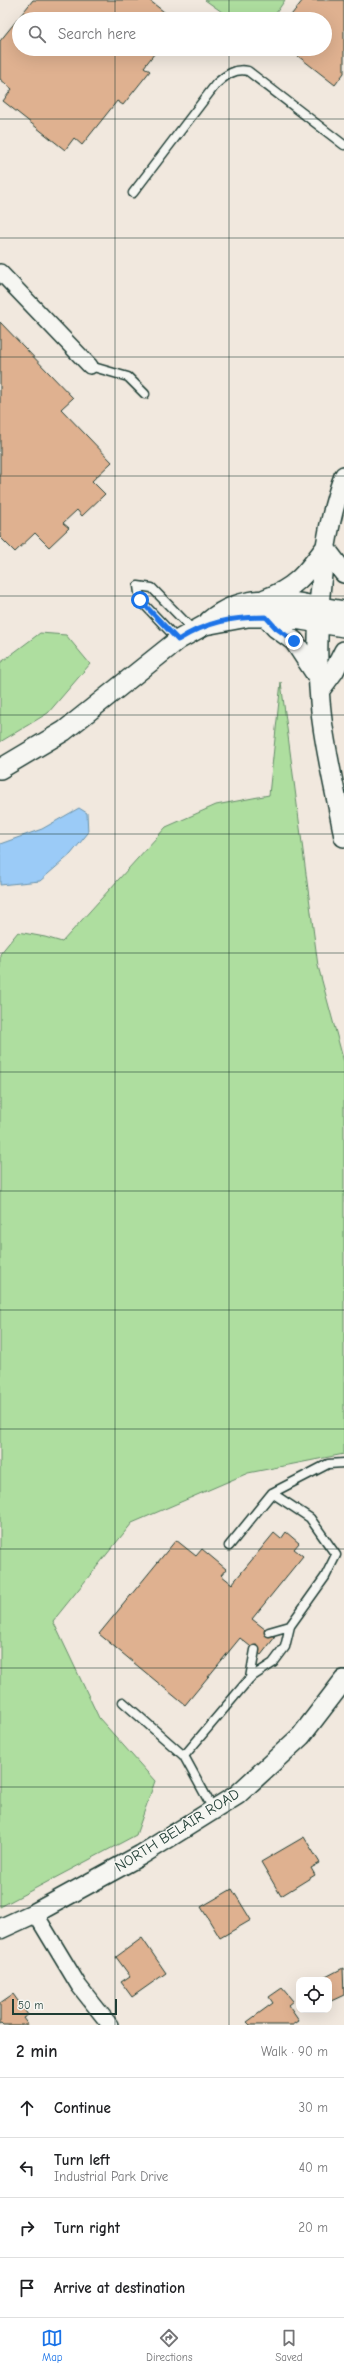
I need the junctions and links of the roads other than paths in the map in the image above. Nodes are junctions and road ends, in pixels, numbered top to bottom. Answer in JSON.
{"nodes":[{"id":1,"x":344,"y":145,"type":"edge"},
{"id":2,"x":133,"y":193,"type":"dead end"},
{"id":3,"x":0,"y":272,"type":"edge"},
{"id":4,"x":90,"y":366,"type":"joint"},
{"id":5,"x":145,"y":394,"type":"dead end"},
{"id":6,"x":344,"y":476,"type":"edge"},
{"id":7,"x":325,"y":548,"type":"junction"},
{"id":8,"x":344,"y":573,"type":"edge"},
{"id":9,"x":265,"y":608,"type":"junction"},
{"id":10,"x":344,"y":610,"type":"edge"},
{"id":11,"x":320,"y":615,"type":"junction"},
{"id":12,"x":344,"y":627,"type":"edge"},
{"id":13,"x":192,"y":632,"type":"junction"},
{"id":14,"x":344,"y":651,"type":"edge"},
{"id":15,"x":320,"y":685,"type":"junction"},
{"id":16,"x":0,"y":769,"type":"edge"},
{"id":17,"x":344,"y":837,"type":"edge"},
{"id":18,"x":344,"y":1463,"type":"edge"},
{"id":19,"x":272,"y":1493,"type":"junction"},
{"id":20,"x":229,"y":1546,"type":"dead end"},
{"id":21,"x":290,"y":1626,"type":"junction"},
{"id":22,"x":269,"y":1632,"type":"dead end"},
{"id":23,"x":255,"y":1650,"type":"dead end"},
{"id":24,"x":250,"y":1678,"type":"junction"},
{"id":25,"x":344,"y":1680,"type":"edge"},
{"id":26,"x":123,"y":1702,"type":"dead end"},
{"id":27,"x":184,"y":1756,"type":"junction"},
{"id":28,"x":214,"y":1810,"type":"junction"},
{"id":29,"x":35,"y":1912,"type":"junction"},
{"id":30,"x":0,"y":1929,"type":"edge"},
{"id":31,"x":110,"y":2025,"type":"edge"}],
"edges":[{"from":1,"to":2,"type":"lane"},
{"from":3,"to":4,"type":"street"},
{"from":4,"to":5,"type":"lane"},
{"from":6,"to":7,"type":"street"},
{"from":7,"to":8,"type":"street"},
{"from":7,"to":9,"type":"street"},
{"from":7,"to":11,"type":"street"},
{"from":9,"to":11,"type":"street"},
{"from":9,"to":13,"type":"street"},
{"from":9,"to":15,"type":"street"},
{"from":10,"to":11,"type":"street"},
{"from":11,"to":12,"type":"street"},
{"from":11,"to":15,"type":"street"},
{"from":13,"to":13,"type":"lane"},
{"from":13,"to":16,"type":"street"},
{"from":14,"to":15,"type":"street"},
{"from":15,"to":17,"type":"street"},
{"from":18,"to":19,"type":"lane"},
{"from":19,"to":20,"type":"lane"},
{"from":19,"to":21,"type":"lane"},
{"from":21,"to":22,"type":"lane"},
{"from":21,"to":24,"type":"lane"},
{"from":23,"to":24,"type":"lane"},
{"from":24,"to":27,"type":"lane"},
{"from":25,"to":28,"type":"street","name":"NORTH BELAIR ROAD"},
{"from":26,"to":27,"type":"lane"},
{"from":27,"to":28,"type":"lane"},
{"from":28,"to":29,"type":"street","name":"NORTH BELAIR ROAD"},
{"from":29,"to":30,"type":"street","name":"NORTH BELAIR ROAD"},
{"from":29,"to":31,"type":"street"}]}
